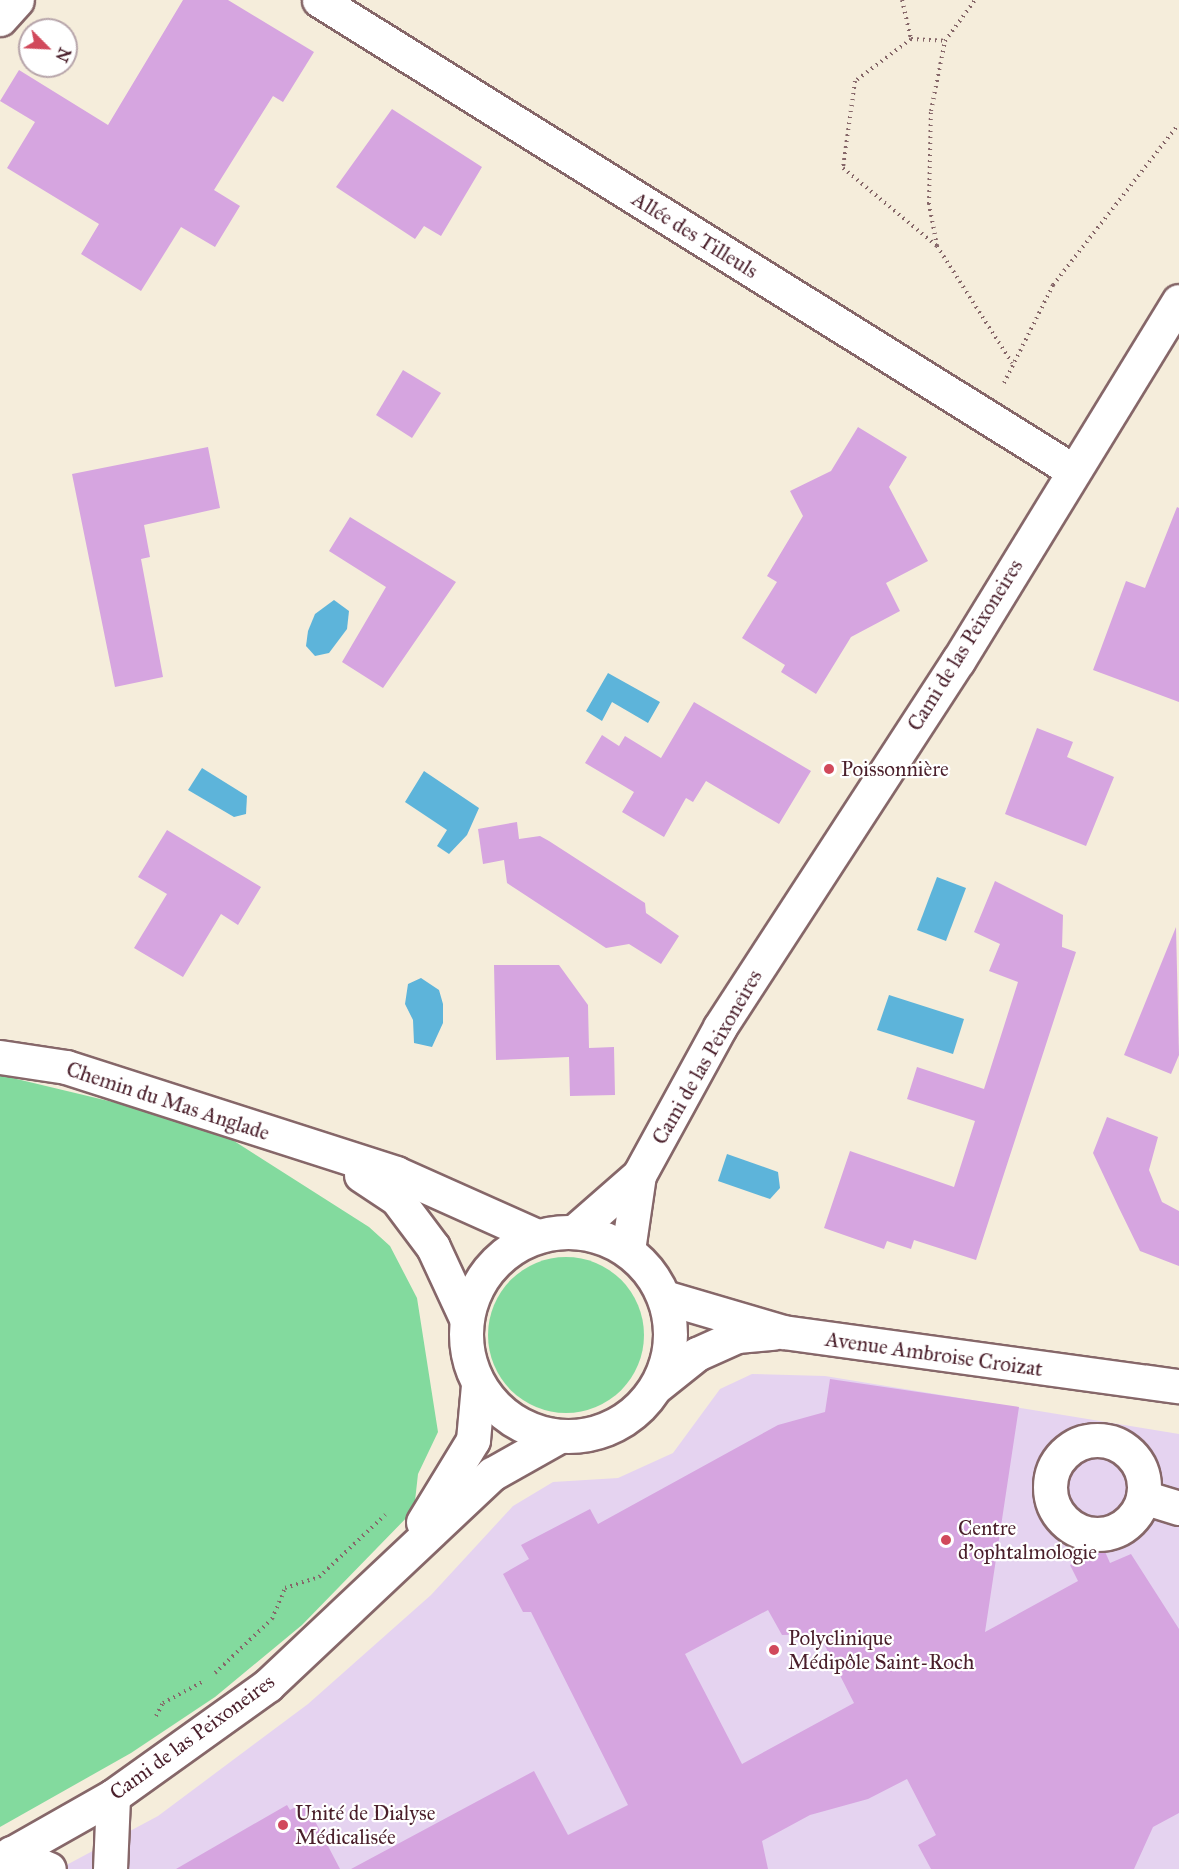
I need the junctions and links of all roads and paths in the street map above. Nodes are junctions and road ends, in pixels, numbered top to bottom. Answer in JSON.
{"nodes":[{"id":1,"x":17,"y":0,"type":"edge"},
{"id":2,"x":319,"y":0,"type":"edge"},
{"id":3,"x":902,"y":0,"type":"edge"},
{"id":4,"x":975,"y":0,"type":"edge"},
{"id":5,"x":0,"y":19,"type":"edge"},
{"id":6,"x":911,"y":39,"type":"junction"},
{"id":7,"x":945,"y":41,"type":"junction"},
{"id":8,"x":1179,"y":124,"type":"edge"},
{"id":9,"x":937,"y":246,"type":"junction"},
{"id":10,"x":1179,"y":301,"type":"edge"},
{"id":11,"x":1012,"y":363,"type":"junction"},
{"id":12,"x":989,"y":418,"type":"junction"},
{"id":13,"x":1072,"y":470,"type":"junction"},
{"id":14,"x":0,"y":1057,"type":"edge"},
{"id":15,"x":333,"y":1156,"type":"junction"},
{"id":16,"x":639,"y":1174,"type":"junction"},
{"id":17,"x":575,"y":1231,"type":"junction"},
{"id":18,"x":537,"y":1236,"type":"junction"},
{"id":19,"x":628,"y":1250,"type":"junction"},
{"id":20,"x":664,"y":1297,"type":"junction"},
{"id":21,"x":466,"y":1318,"type":"junction"},
{"id":22,"x":783,"y":1332,"type":"junction"},
{"id":23,"x":1084,"y":1376,"type":"junction"},
{"id":24,"x":478,"y":1385,"type":"junction"},
{"id":25,"x":657,"y":1385,"type":"junction"},
{"id":26,"x":1179,"y":1386,"type":"edge"},
{"id":27,"x":1179,"y":1396,"type":"edge"},
{"id":28,"x":558,"y":1437,"type":"junction"},
{"id":29,"x":1143,"y":1497,"type":"dead end"},
{"id":30,"x":394,"y":1507,"type":"dead end"},
{"id":31,"x":1179,"y":1508,"type":"edge"},
{"id":32,"x":369,"y":1593,"type":"junction"},
{"id":33,"x":152,"y":1722,"type":"dead end"},
{"id":34,"x":113,"y":1796,"type":"junction"},
{"id":35,"x":6,"y":1857,"type":"edge"},
{"id":36,"x":49,"y":1869,"type":"edge"},
{"id":37,"x":110,"y":1869,"type":"edge"}],
"edges":[{"from":1,"to":5,"type":"street"},
{"from":2,"to":12,"type":"street","name":"Allée des Tilleuls"},
{"from":3,"to":6,"type":"path"},
{"from":4,"to":7,"type":"path"},
{"from":6,"to":7,"type":"path"},
{"from":6,"to":9,"type":"path"},
{"from":7,"to":9,"type":"path"},
{"from":8,"to":11,"type":"path"},
{"from":9,"to":11,"type":"path"},
{"from":10,"to":13,"type":"street","name":"Cami de las Peixoneires"},
{"from":11,"to":12,"type":"path"},
{"from":12,"to":13,"type":"street","name":"Allée des Tilleuls"},
{"from":13,"to":16,"type":"street","name":"Cami de las Peixoneires"},
{"from":14,"to":15,"type":"street","name":"Chemin du Mas Anglade"},
{"from":15,"to":18,"type":"street","name":"Chemin du Mas Anglade"},
{"from":15,"to":21,"type":"street","name":"Chemin du Mas Anglade"},
{"from":16,"to":17,"type":"street","name":"Cami de las Peixoneires"},
{"from":16,"to":19,"type":"street","name":"Cami de las Peixoneires"},
{"from":17,"to":18,"type":"street"},
{"from":17,"to":19,"type":"street"},
{"from":18,"to":21,"type":"street"},
{"from":19,"to":20,"type":"street"},
{"from":20,"to":22,"type":"street","name":"Avenue Ambroise Croizat"},
{"from":20,"to":25,"type":"street"},
{"from":21,"to":24,"type":"street"},
{"from":22,"to":23,"type":"street","name":"Avenue Ambroise Croizat"},
{"from":22,"to":25,"type":"street","name":"Avenue Ambroise Croizat"},
{"from":23,"to":26,"type":"street","name":"Avenue Ambroise Croizat"},
{"from":23,"to":27,"type":"street","name":"Avenue Ambroise Croizat"},
{"from":24,"to":28,"type":"street"},
{"from":24,"to":32,"type":"street","name":"Cami de las Peixoneires"},
{"from":25,"to":28,"type":"street"},
{"from":28,"to":32,"type":"street","name":"Cami de las Peixoneires"},
{"from":29,"to":31,"type":"street"},
{"from":30,"to":33,"type":"path"},
{"from":32,"to":34,"type":"street","name":"Cami de las Peixoneires"},
{"from":34,"to":35,"type":"street","name":"Cami de las Peixoneires"},
{"from":34,"to":37,"type":"street"},
{"from":35,"to":36,"type":"street"}]}
